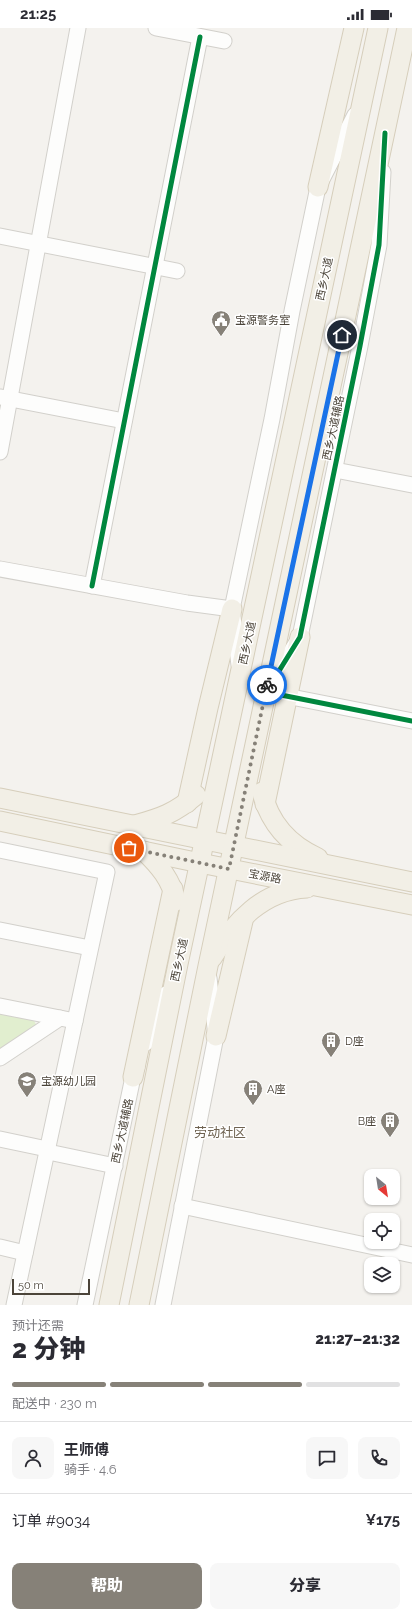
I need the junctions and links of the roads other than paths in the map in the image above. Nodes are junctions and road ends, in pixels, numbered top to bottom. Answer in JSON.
{"nodes":[{"id":1,"x":78,"y":28,"type":"edge"},
{"id":2,"x":156,"y":28,"type":"edge"},
{"id":3,"x":354,"y":28,"type":"edge"},
{"id":4,"x":362,"y":28,"type":"edge"},
{"id":5,"x":378,"y":28,"type":"edge"},
{"id":6,"x":407,"y":28,"type":"edge"},
{"id":7,"x":200,"y":37,"type":"junction"},
{"id":8,"x":224,"y":42,"type":"dead end"},
{"id":9,"x":412,"y":45,"type":"edge"},
{"id":10,"x":397,"y":70,"type":"junction"},
{"id":11,"x":369,"y":73,"type":"junction"},
{"id":12,"x":363,"y":100,"type":"junction"},
{"id":13,"x":384,"y":133,"type":"junction"},
{"id":14,"x":318,"y":188,"type":"junction"},
{"id":15,"x":0,"y":236,"type":"edge"},
{"id":16,"x":38,"y":244,"type":"junction"},
{"id":17,"x":155,"y":266,"type":"junction"},
{"id":18,"x":177,"y":271,"type":"dead end"},
{"id":19,"x":5,"y":398,"type":"edge"},
{"id":20,"x":124,"y":421,"type":"junction"},
{"id":21,"x":0,"y":452,"type":"edge"},
{"id":22,"x":335,"y":470,"type":"junction"},
{"id":23,"x":412,"y":485,"type":"edge"},
{"id":24,"x":0,"y":569,"type":"edge"},
{"id":25,"x":92,"y":586,"type":"junction"},
{"id":26,"x":232,"y":610,"type":"junction"},
{"id":27,"x":300,"y":637,"type":"junction"},
{"id":28,"x":240,"y":674,"type":"junction"},
{"id":29,"x":266,"y":692,"type":"junction"},
{"id":30,"x":287,"y":697,"type":"junction"},
{"id":31,"x":412,"y":721,"type":"edge"},
{"id":32,"x":225,"y":744,"type":"junction"},
{"id":33,"x":255,"y":744,"type":"junction"},
{"id":34,"x":0,"y":798,"type":"edge"},
{"id":35,"x":187,"y":803,"type":"junction"},
{"id":36,"x":265,"y":804,"type":"junction"},
{"id":37,"x":104,"y":820,"type":"junction"},
{"id":38,"x":0,"y":821,"type":"edge"},
{"id":39,"x":133,"y":826,"type":"junction"},
{"id":40,"x":205,"y":841,"type":"junction"},
{"id":41,"x":99,"y":842,"type":"junction"},
{"id":42,"x":234,"y":846,"type":"junction"},
{"id":43,"x":0,"y":850,"type":"edge"},
{"id":44,"x":144,"y":851,"type":"junction"},
{"id":45,"x":200,"y":863,"type":"junction"},
{"id":46,"x":340,"y":868,"type":"junction"},
{"id":47,"x":229,"y":869,"type":"junction"},
{"id":48,"x":412,"y":882,"type":"edge"},
{"id":49,"x":173,"y":889,"type":"junction"},
{"id":50,"x":337,"y":890,"type":"junction"},
{"id":51,"x":412,"y":905,"type":"edge"},
{"id":52,"x":244,"y":917,"type":"junction"},
{"id":53,"x":0,"y":930,"type":"edge"},
{"id":54,"x":90,"y":948,"type":"junction"},
{"id":55,"x":178,"y":964,"type":"junction"},
{"id":56,"x":208,"y":966,"type":"junction"},
{"id":57,"x":0,"y":1006,"type":"edge"},
{"id":58,"x":68,"y":1020,"type":"junction"},
{"id":59,"x":216,"y":1036,"type":"junction"},
{"id":60,"x":0,"y":1058,"type":"edge"},
{"id":61,"x":133,"y":1077,"type":"junction"},
{"id":62,"x":0,"y":1139,"type":"edge"},
{"id":63,"x":47,"y":1149,"type":"junction"},
{"id":64,"x":115,"y":1166,"type":"junction"},
{"id":65,"x":182,"y":1206,"type":"junction"},
{"id":66,"x":0,"y":1247,"type":"edge"},
{"id":67,"x":25,"y":1253,"type":"junction"},
{"id":68,"x":412,"y":1255,"type":"edge"},
{"id":69,"x":14,"y":1305,"type":"edge"},
{"id":70,"x":85,"y":1305,"type":"edge"},
{"id":71,"x":109,"y":1305,"type":"edge"},
{"id":72,"x":139,"y":1305,"type":"edge"},
{"id":73,"x":163,"y":1305,"type":"edge"}],
"edges":[{"from":1,"to":16,"type":"street"},
{"from":2,"to":7,"type":"street"},
{"from":3,"to":14,"type":"main road"},
{"from":4,"to":11,"type":"main road"},
{"from":5,"to":11,"type":"main road","name":"西乡大道"},
{"from":6,"to":10,"type":"main road"},
{"from":7,"to":8,"type":"street"},
{"from":7,"to":17,"type":"street"},
{"from":9,"to":10,"type":"main road"},
{"from":10,"to":13,"type":"main road"},
{"from":11,"to":12,"type":"main road","name":"西乡大道"},
{"from":12,"to":14,"type":"street"},
{"from":12,"to":28,"type":"main road","name":"西乡大道"},
{"from":13,"to":22,"type":"street","name":"西乡大道辅路"},
{"from":13,"to":29,"type":"main road"},
{"from":14,"to":26,"type":"street"},
{"from":15,"to":16,"type":"street"},
{"from":16,"to":17,"type":"street"},
{"from":16,"to":19,"type":"street"},
{"from":17,"to":18,"type":"street"},
{"from":17,"to":20,"type":"street"},
{"from":19,"to":20,"type":"street"},
{"from":19,"to":21,"type":"street"},
{"from":20,"to":25,"type":"street"},
{"from":22,"to":23,"type":"street"},
{"from":22,"to":27,"type":"street","name":"西乡大道辅路"},
{"from":24,"to":25,"type":"street"},
{"from":25,"to":26,"type":"street"},
{"from":26,"to":28,"type":"street"},
{"from":26,"to":35,"type":"main road"},
{"from":27,"to":29,"type":"street","name":"西乡大道辅路"},
{"from":27,"to":30,"type":"main road"},
{"from":28,"to":32,"type":"main road","name":"西乡大道"},
{"from":29,"to":30,"type":"street"},
{"from":29,"to":33,"type":"main road"},
{"from":30,"to":31,"type":"street"},
{"from":30,"to":36,"type":"main road"},
{"from":32,"to":35,"type":"main road"},
{"from":32,"to":40,"type":"main road","name":"西乡大道"},
{"from":33,"to":36,"type":"main road"},
{"from":33,"to":42,"type":"main road"},
{"from":34,"to":37,"type":"main road","name":"宝源路"},
{"from":35,"to":39,"type":"main road"},
{"from":36,"to":46,"type":"main road"},
{"from":37,"to":39,"type":"main road","name":"宝源路"},
{"from":37,"to":41,"type":"main road"},
{"from":38,"to":41,"type":"main road","name":"宝源路"},
{"from":39,"to":40,"type":"main road","name":"宝源路"},
{"from":40,"to":42,"type":"main road","name":"宝源路"},
{"from":40,"to":45,"type":"main road","name":"西乡大道"},
{"from":41,"to":44,"type":"main road","name":"宝源路"},
{"from":42,"to":46,"type":"main road","name":"宝源路"},
{"from":42,"to":47,"type":"main road"},
{"from":43,"to":54,"type":"street"},
{"from":44,"to":45,"type":"main road","name":"宝源路"},
{"from":44,"to":49,"type":"main road"},
{"from":45,"to":47,"type":"main road","name":"宝源路"},
{"from":45,"to":55,"type":"main road","name":"西乡大道"},
{"from":46,"to":48,"type":"main road","name":"宝源路"},
{"from":47,"to":50,"type":"main road","name":"宝源路"},
{"from":47,"to":56,"type":"main road"},
{"from":49,"to":55,"type":"main road"},
{"from":49,"to":61,"type":"main road"},
{"from":50,"to":51,"type":"main road","name":"宝源路"},
{"from":50,"to":52,"type":"main road"},
{"from":52,"to":56,"type":"main road"},
{"from":52,"to":59,"type":"main road"},
{"from":53,"to":54,"type":"street"},
{"from":54,"to":58,"type":"street"},
{"from":55,"to":61,"type":"street","name":"西乡大道辅路"},
{"from":55,"to":71,"type":"main road","name":"西乡大道"},
{"from":56,"to":59,"type":"street"},
{"from":56,"to":72,"type":"main road"},
{"from":57,"to":58,"type":"street"},
{"from":58,"to":60,"type":"street"},
{"from":58,"to":63,"type":"street"},
{"from":59,"to":65,"type":"street"},
{"from":61,"to":64,"type":"street","name":"西乡大道辅路"},
{"from":62,"to":63,"type":"street"},
{"from":63,"to":64,"type":"street"},
{"from":63,"to":67,"type":"street"},
{"from":64,"to":70,"type":"street","name":"西乡大道辅路"},
{"from":65,"to":68,"type":"street"},
{"from":65,"to":73,"type":"street"},
{"from":66,"to":67,"type":"street"},
{"from":67,"to":69,"type":"street"}]}
